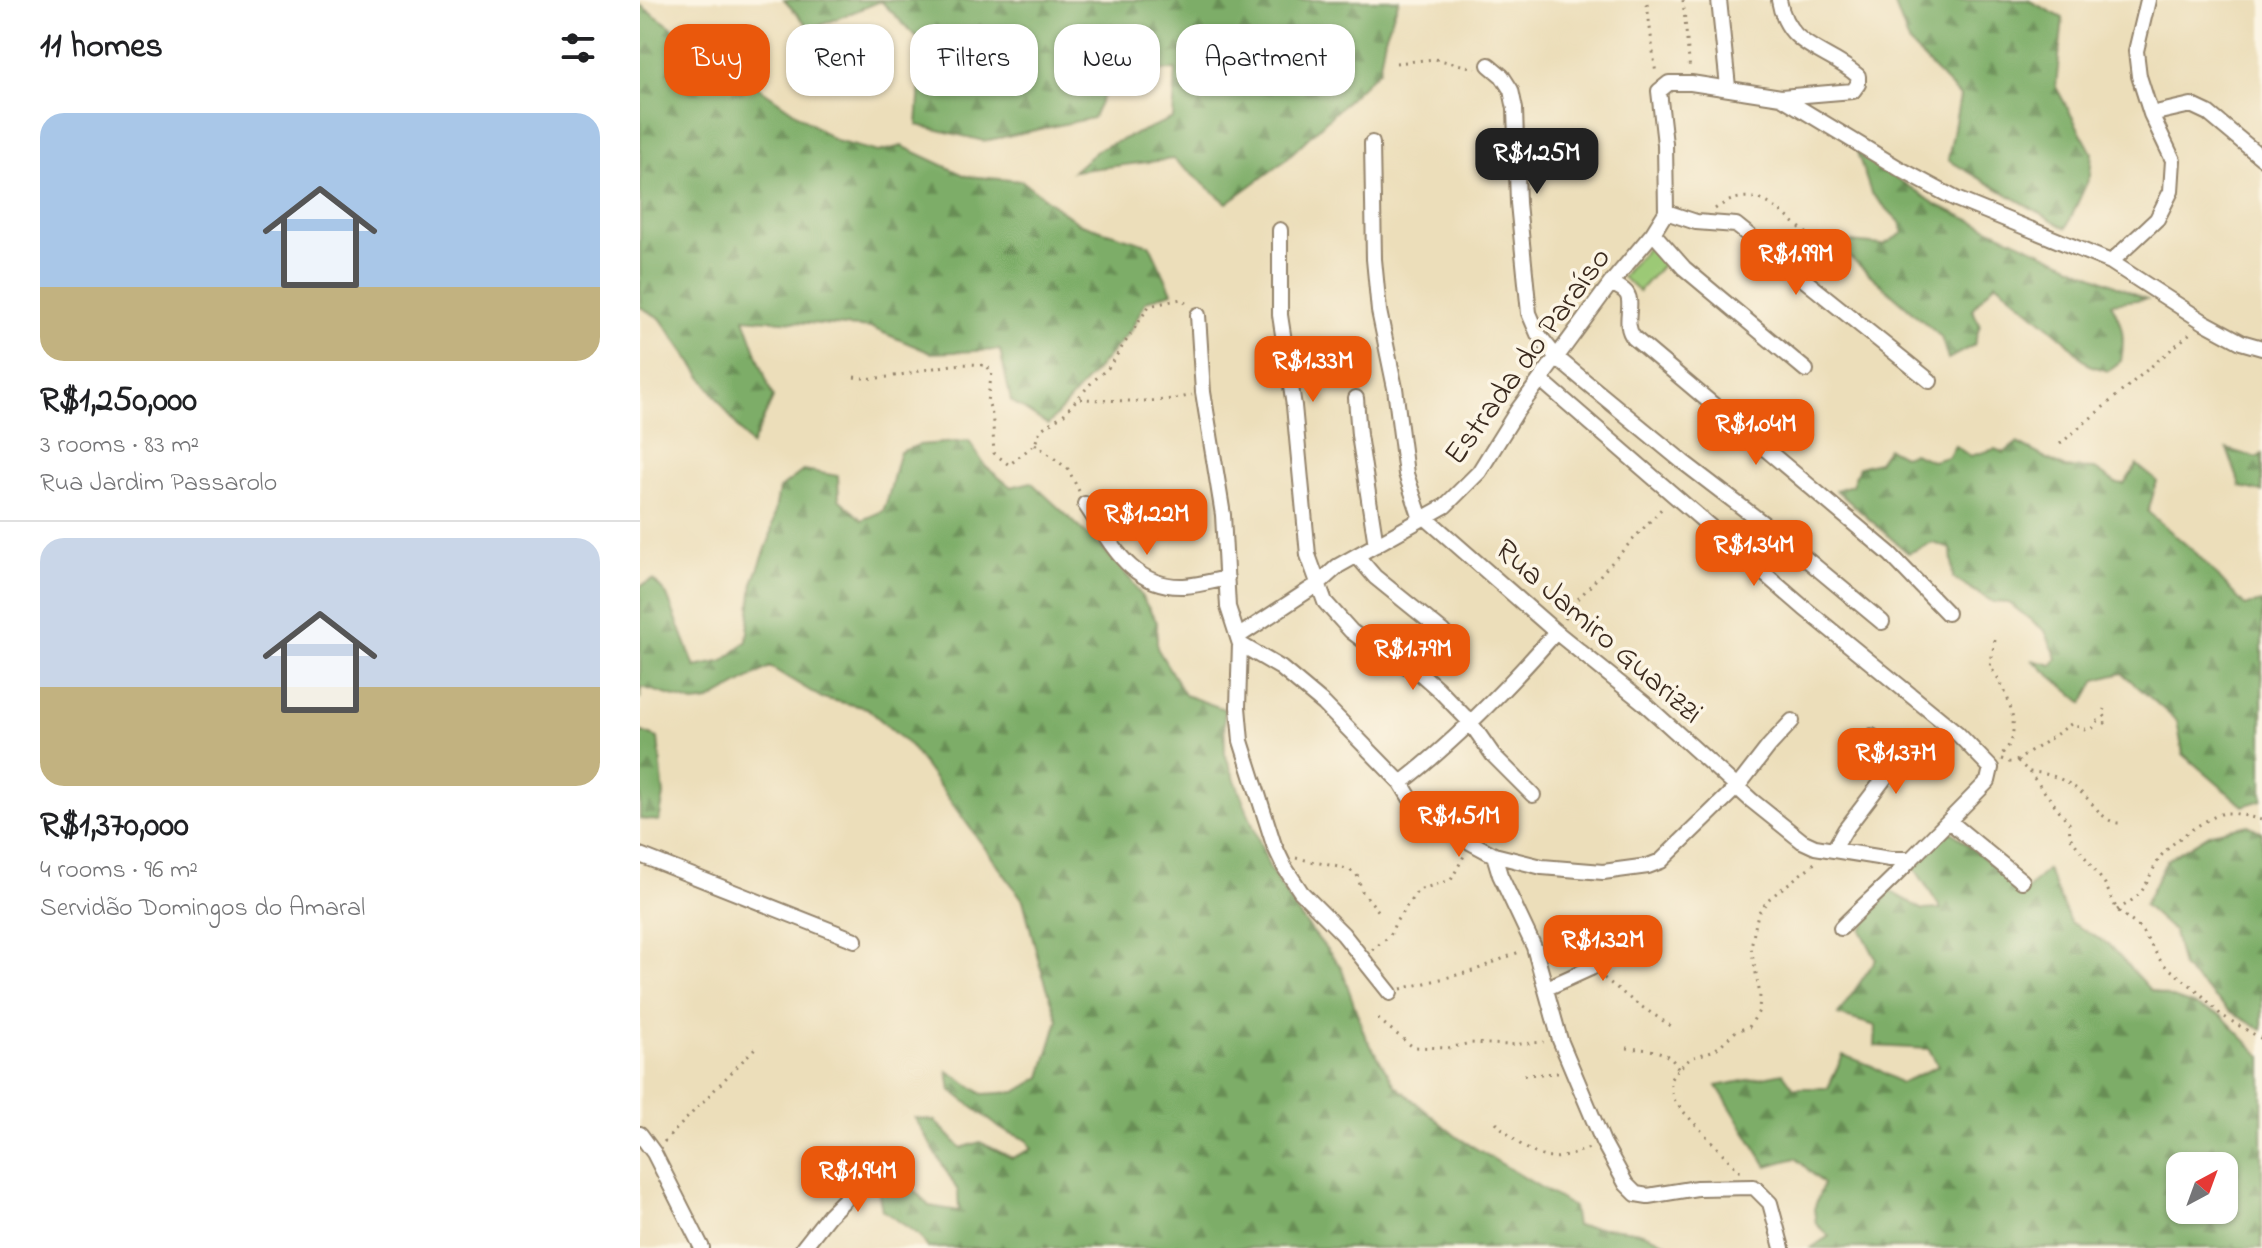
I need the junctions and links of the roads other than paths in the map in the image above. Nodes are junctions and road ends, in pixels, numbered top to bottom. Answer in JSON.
{"nodes":[{"id":1,"x":1719,"y":0,"type":"edge"},
{"id":2,"x":1779,"y":0,"type":"edge"},
{"id":3,"x":2148,"y":0,"type":"edge"},
{"id":4,"x":1489,"y":65,"type":"dead end"},
{"id":5,"x":1728,"y":87,"type":"junction"},
{"id":6,"x":1781,"y":97,"type":"junction"},
{"id":7,"x":2151,"y":114,"type":"junction"},
{"id":8,"x":1372,"y":143,"type":"dead end"},
{"id":9,"x":2262,"y":158,"type":"edge"},
{"id":10,"x":1666,"y":212,"type":"junction"},
{"id":11,"x":1280,"y":230,"type":"dead end"},
{"id":12,"x":1653,"y":233,"type":"junction"},
{"id":13,"x":2111,"y":262,"type":"junction"},
{"id":14,"x":1611,"y":283,"type":"junction"},
{"id":15,"x":1198,"y":315,"type":"road end"},
{"id":16,"x":2262,"y":348,"type":"edge"},
{"id":17,"x":1557,"y":358,"type":"junction"},
{"id":18,"x":1806,"y":370,"type":"dead end"},
{"id":19,"x":1541,"y":380,"type":"junction"},
{"id":20,"x":1930,"y":381,"type":"dead end"},
{"id":21,"x":1356,"y":398,"type":"dead end"},
{"id":22,"x":1085,"y":504,"type":"road end"},
{"id":23,"x":1423,"y":518,"type":"junction"},
{"id":24,"x":1376,"y":545,"type":"junction"},
{"id":25,"x":1357,"y":556,"type":"junction"},
{"id":26,"x":1227,"y":578,"type":"junction"},
{"id":27,"x":1318,"y":584,"type":"junction"},
{"id":28,"x":1947,"y":613,"type":"dead end"},
{"id":29,"x":1882,"y":622,"type":"dead end"},
{"id":30,"x":1443,"y":632,"type":"dead end"},
{"id":31,"x":1556,"y":632,"type":"junction"},
{"id":32,"x":1240,"y":640,"type":"junction"},
{"id":33,"x":1792,"y":721,"type":"dead end"},
{"id":34,"x":1470,"y":722,"type":"junction"},
{"id":35,"x":1872,"y":736,"type":"dead end"},
{"id":36,"x":1401,"y":783,"type":"junction"},
{"id":37,"x":1738,"y":786,"type":"junction"},
{"id":38,"x":1533,"y":795,"type":"dead end"},
{"id":39,"x":1949,"y":821,"type":"junction"},
{"id":40,"x":1834,"y":849,"type":"junction"},
{"id":41,"x":640,"y":855,"type":"edge"},
{"id":42,"x":1494,"y":855,"type":"junction"},
{"id":43,"x":1911,"y":859,"type":"junction"},
{"id":44,"x":2022,"y":881,"type":"dead end"},
{"id":45,"x":1841,"y":928,"type":"dead end"},
{"id":46,"x":1642,"y":939,"type":"dead end"},
{"id":47,"x":855,"y":940,"type":"dead end"},
{"id":48,"x":1547,"y":988,"type":"junction"},
{"id":49,"x":1390,"y":993,"type":"road end"},
{"id":50,"x":640,"y":1134,"type":"edge"},
{"id":51,"x":888,"y":1157,"type":"dead end"},
{"id":52,"x":702,"y":1248,"type":"edge"},
{"id":53,"x":803,"y":1248,"type":"edge"},
{"id":54,"x":1782,"y":1248,"type":"edge"}],
"edges":[{"from":1,"to":5,"type":"street"},
{"from":2,"to":6,"type":"street"},
{"from":3,"to":7,"type":"street"},
{"from":4,"to":17,"type":"street"},
{"from":5,"to":6,"type":"street"},
{"from":5,"to":10,"type":"street"},
{"from":6,"to":13,"type":"street"},
{"from":7,"to":9,"type":"street"},
{"from":7,"to":13,"type":"street"},
{"from":8,"to":23,"type":"street"},
{"from":10,"to":12,"type":"street","name":"Estrada do Paraíso"},
{"from":10,"to":20,"type":"street"},
{"from":11,"to":27,"type":"street"},
{"from":12,"to":14,"type":"street","name":"Estrada do Paraíso"},
{"from":12,"to":18,"type":"street"},
{"from":13,"to":16,"type":"street"},
{"from":14,"to":17,"type":"street","name":"Estrada do Paraíso"},
{"from":14,"to":28,"type":"street"},
{"from":15,"to":26,"type":"street"},
{"from":17,"to":19,"type":"street","name":"Estrada do Paraíso"},
{"from":17,"to":29,"type":"street"},
{"from":19,"to":23,"type":"street","name":"Estrada do Paraíso"},
{"from":19,"to":39,"type":"street"},
{"from":21,"to":24,"type":"street"},
{"from":22,"to":26,"type":"street"},
{"from":23,"to":24,"type":"street","name":"Estrada do Paraíso"},
{"from":23,"to":31,"type":"street","name":"Rua Jamiro Guarizzi"},
{"from":24,"to":25,"type":"street","name":"Estrada do Paraíso"},
{"from":25,"to":27,"type":"street","name":"Estrada do Paraíso"},
{"from":25,"to":30,"type":"street"},
{"from":26,"to":32,"type":"street"},
{"from":27,"to":32,"type":"street","name":"Estrada do Paraíso"},
{"from":27,"to":34,"type":"street"},
{"from":31,"to":34,"type":"street"},
{"from":31,"to":37,"type":"street","name":"Rua Jamiro Guarizzi"},
{"from":32,"to":36,"type":"street"},
{"from":32,"to":49,"type":"street"},
{"from":33,"to":37,"type":"street"},
{"from":34,"to":36,"type":"street"},
{"from":34,"to":38,"type":"street"},
{"from":35,"to":40,"type":"street"},
{"from":36,"to":42,"type":"street"},
{"from":37,"to":40,"type":"street","name":"Rua Jamiro Guarizzi"},
{"from":37,"to":42,"type":"street"},
{"from":39,"to":43,"type":"street"},
{"from":39,"to":44,"type":"street"},
{"from":40,"to":43,"type":"street","name":"Rua Jamiro Guarizzi"},
{"from":41,"to":47,"type":"street"},
{"from":42,"to":48,"type":"street"},
{"from":43,"to":45,"type":"street"},
{"from":46,"to":48,"type":"street"},
{"from":48,"to":54,"type":"street"},
{"from":50,"to":52,"type":"street"},
{"from":51,"to":53,"type":"street"}]}
